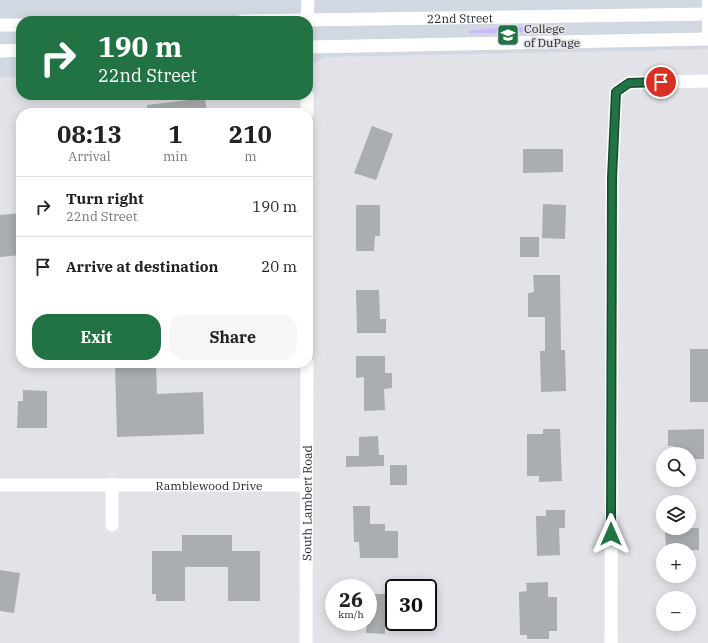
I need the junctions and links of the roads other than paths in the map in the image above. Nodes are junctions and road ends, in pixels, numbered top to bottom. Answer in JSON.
{"nodes":[{"id":1,"x":308,"y":0,"type":"edge"},
{"id":2,"x":705,"y":0,"type":"edge"},
{"id":3,"x":706,"y":14,"type":"edge"},
{"id":4,"x":307,"y":16,"type":"edge"},
{"id":5,"x":313,"y":20,"type":"edge"},
{"id":6,"x":16,"y":24,"type":"edge"},
{"id":7,"x":0,"y":25,"type":"edge"},
{"id":8,"x":706,"y":39,"type":"edge"},
{"id":9,"x":313,"y":46,"type":"edge"},
{"id":10,"x":16,"y":50,"type":"edge"},
{"id":11,"x":0,"y":51,"type":"edge"},
{"id":12,"x":708,"y":82,"type":"edge"},
{"id":13,"x":307,"y":368,"type":"edge"},
{"id":14,"x":112,"y":484,"type":"junction"},
{"id":15,"x":0,"y":485,"type":"edge"},
{"id":16,"x":306,"y":485,"type":"junction"},
{"id":17,"x":112,"y":525,"type":"dead end"},
{"id":18,"x":306,"y":643,"type":"edge"},
{"id":19,"x":611,"y":643,"type":"edge"}],
"edges":[{"from":1,"to":4,"type":"street"},
{"from":2,"to":3,"type":"lane"},
{"from":3,"to":5,"type":"street","name":"22nd Street"},
{"from":3,"to":8,"type":"lane"},
{"from":6,"to":7,"type":"street"},
{"from":8,"to":9,"type":"street","name":"22nd Street"},
{"from":10,"to":11,"type":"street"},
{"from":12,"to":19,"type":"street"},
{"from":13,"to":16,"type":"street","name":"South Lambert Road"},
{"from":14,"to":15,"type":"street","name":"Ramblewood Drive"},
{"from":14,"to":16,"type":"street","name":"Ramblewood Drive"},
{"from":14,"to":17,"type":"street"},
{"from":16,"to":18,"type":"street","name":"South Lambert Road"}]}
